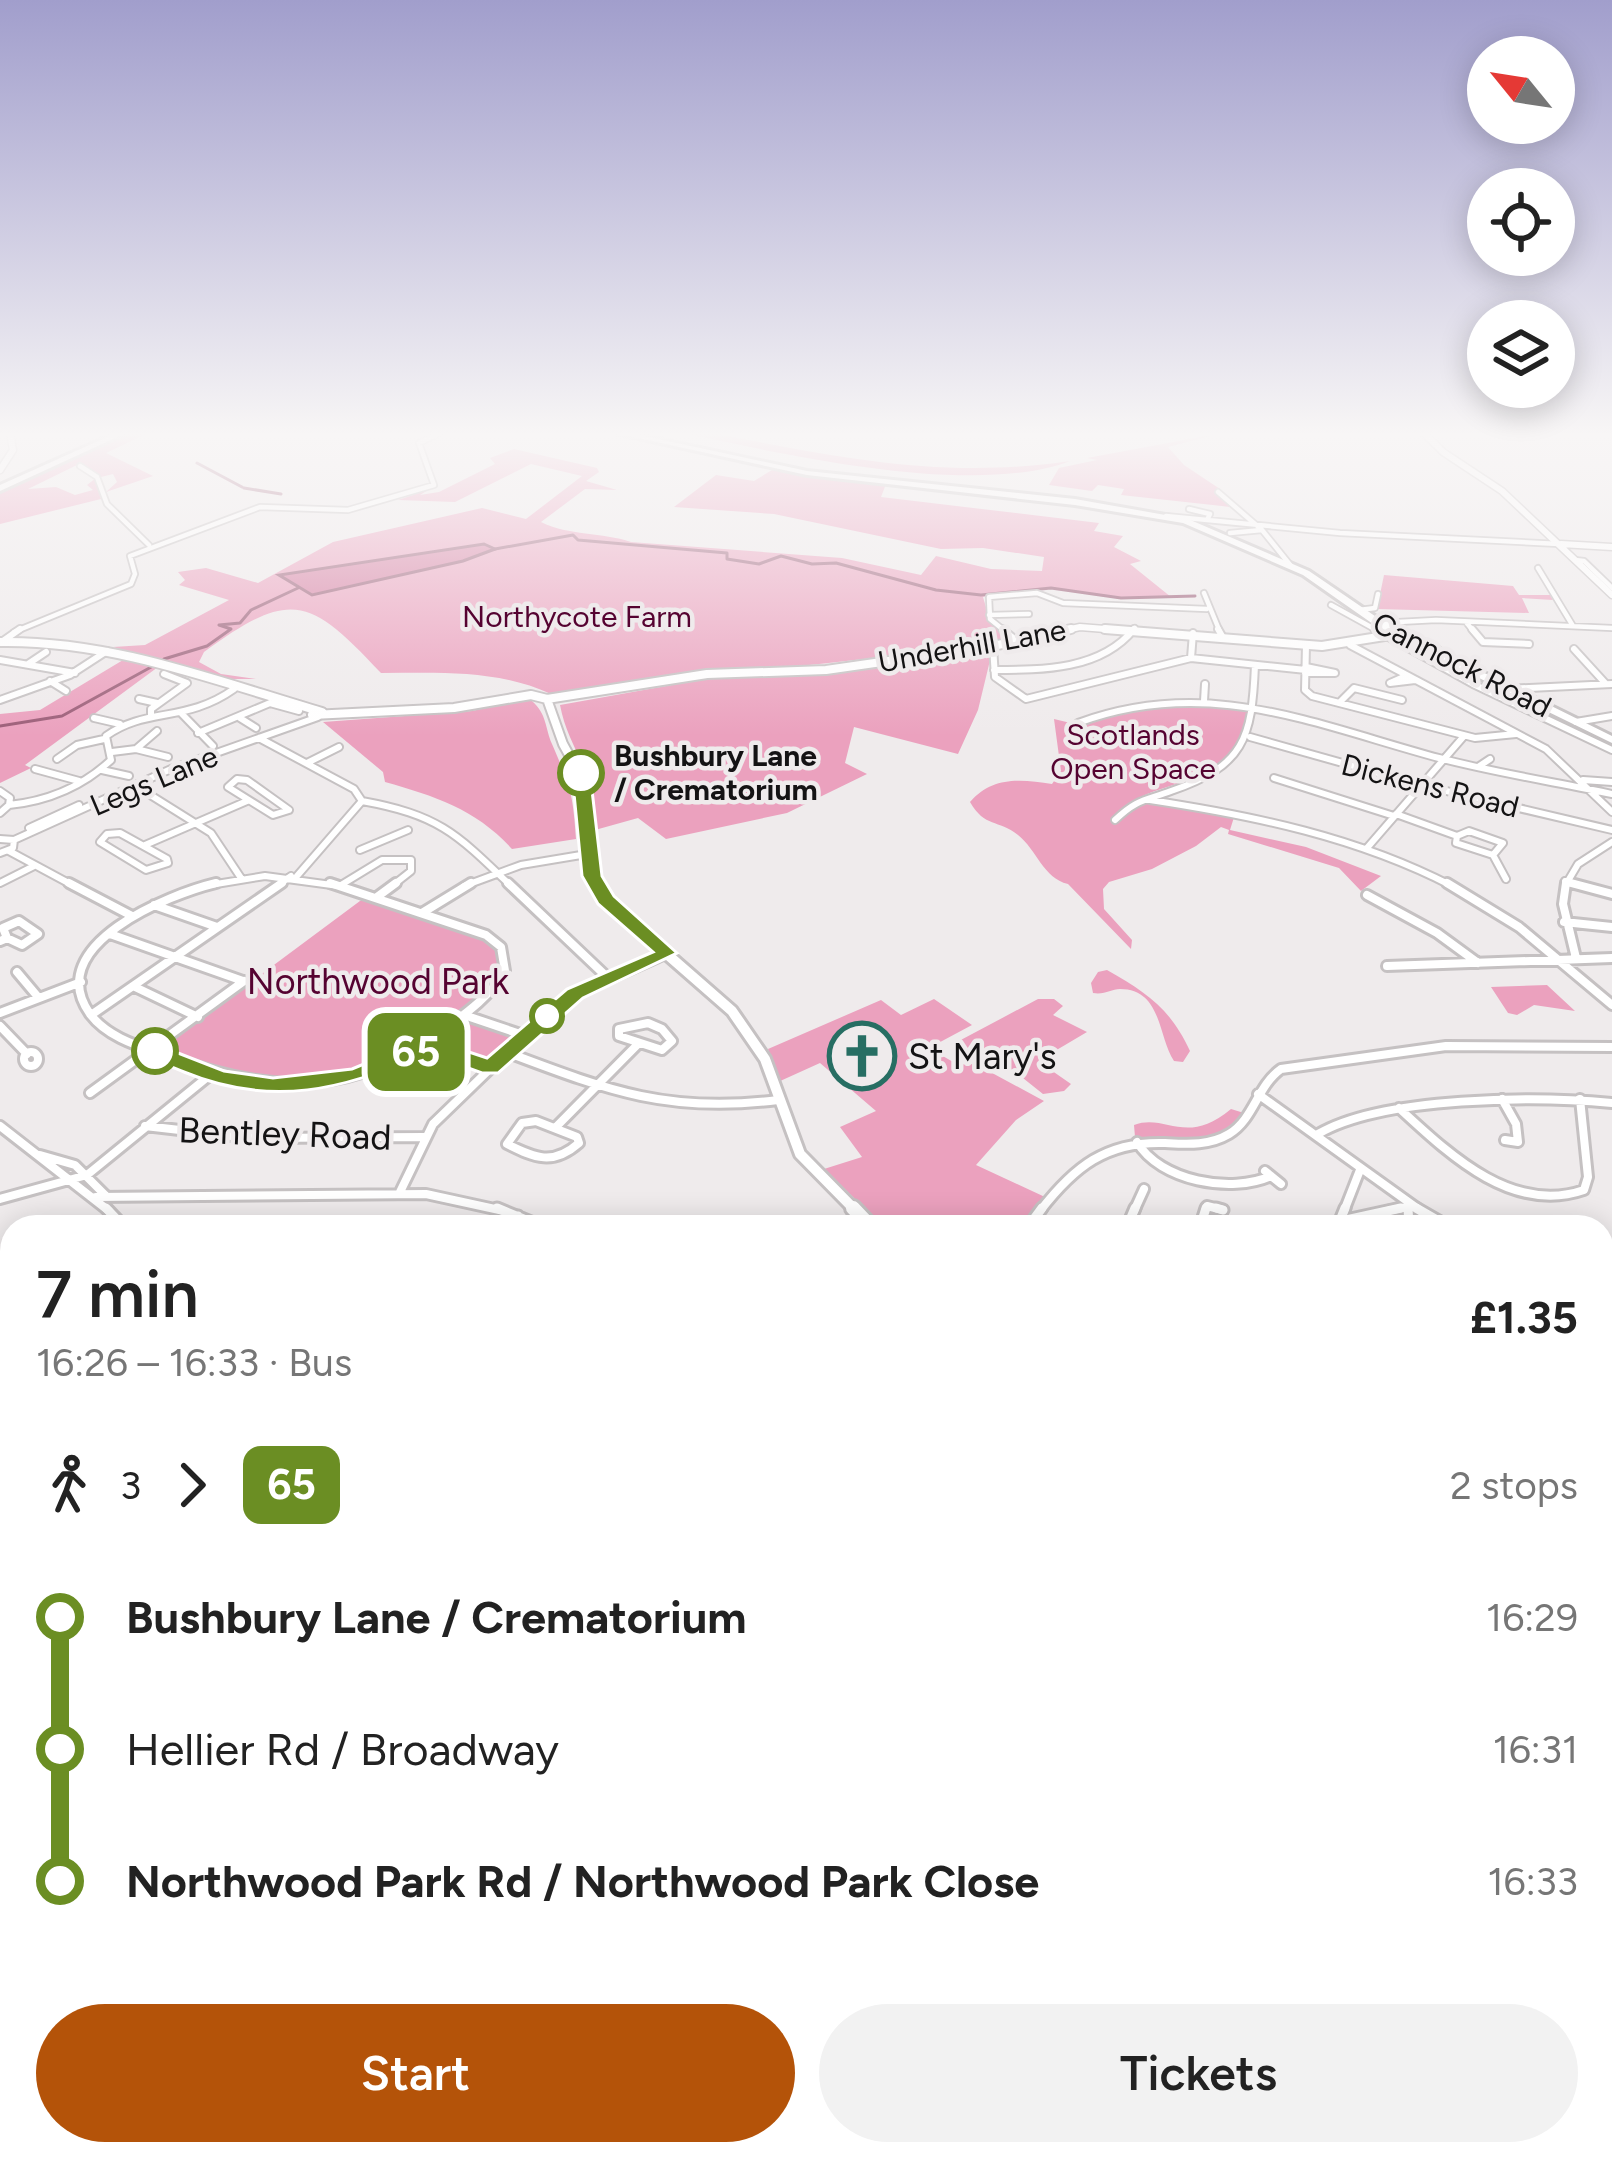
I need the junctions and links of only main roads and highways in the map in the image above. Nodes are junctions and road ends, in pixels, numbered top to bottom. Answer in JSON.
{"nodes":[{"id":1,"x":1211,"y":534,"type":"edge"},
{"id":2,"x":1612,"y":740,"type":"edge"}],
"edges":[{"from":1,"to":2,"type":"highway","name":"Cannock Road"}]}
